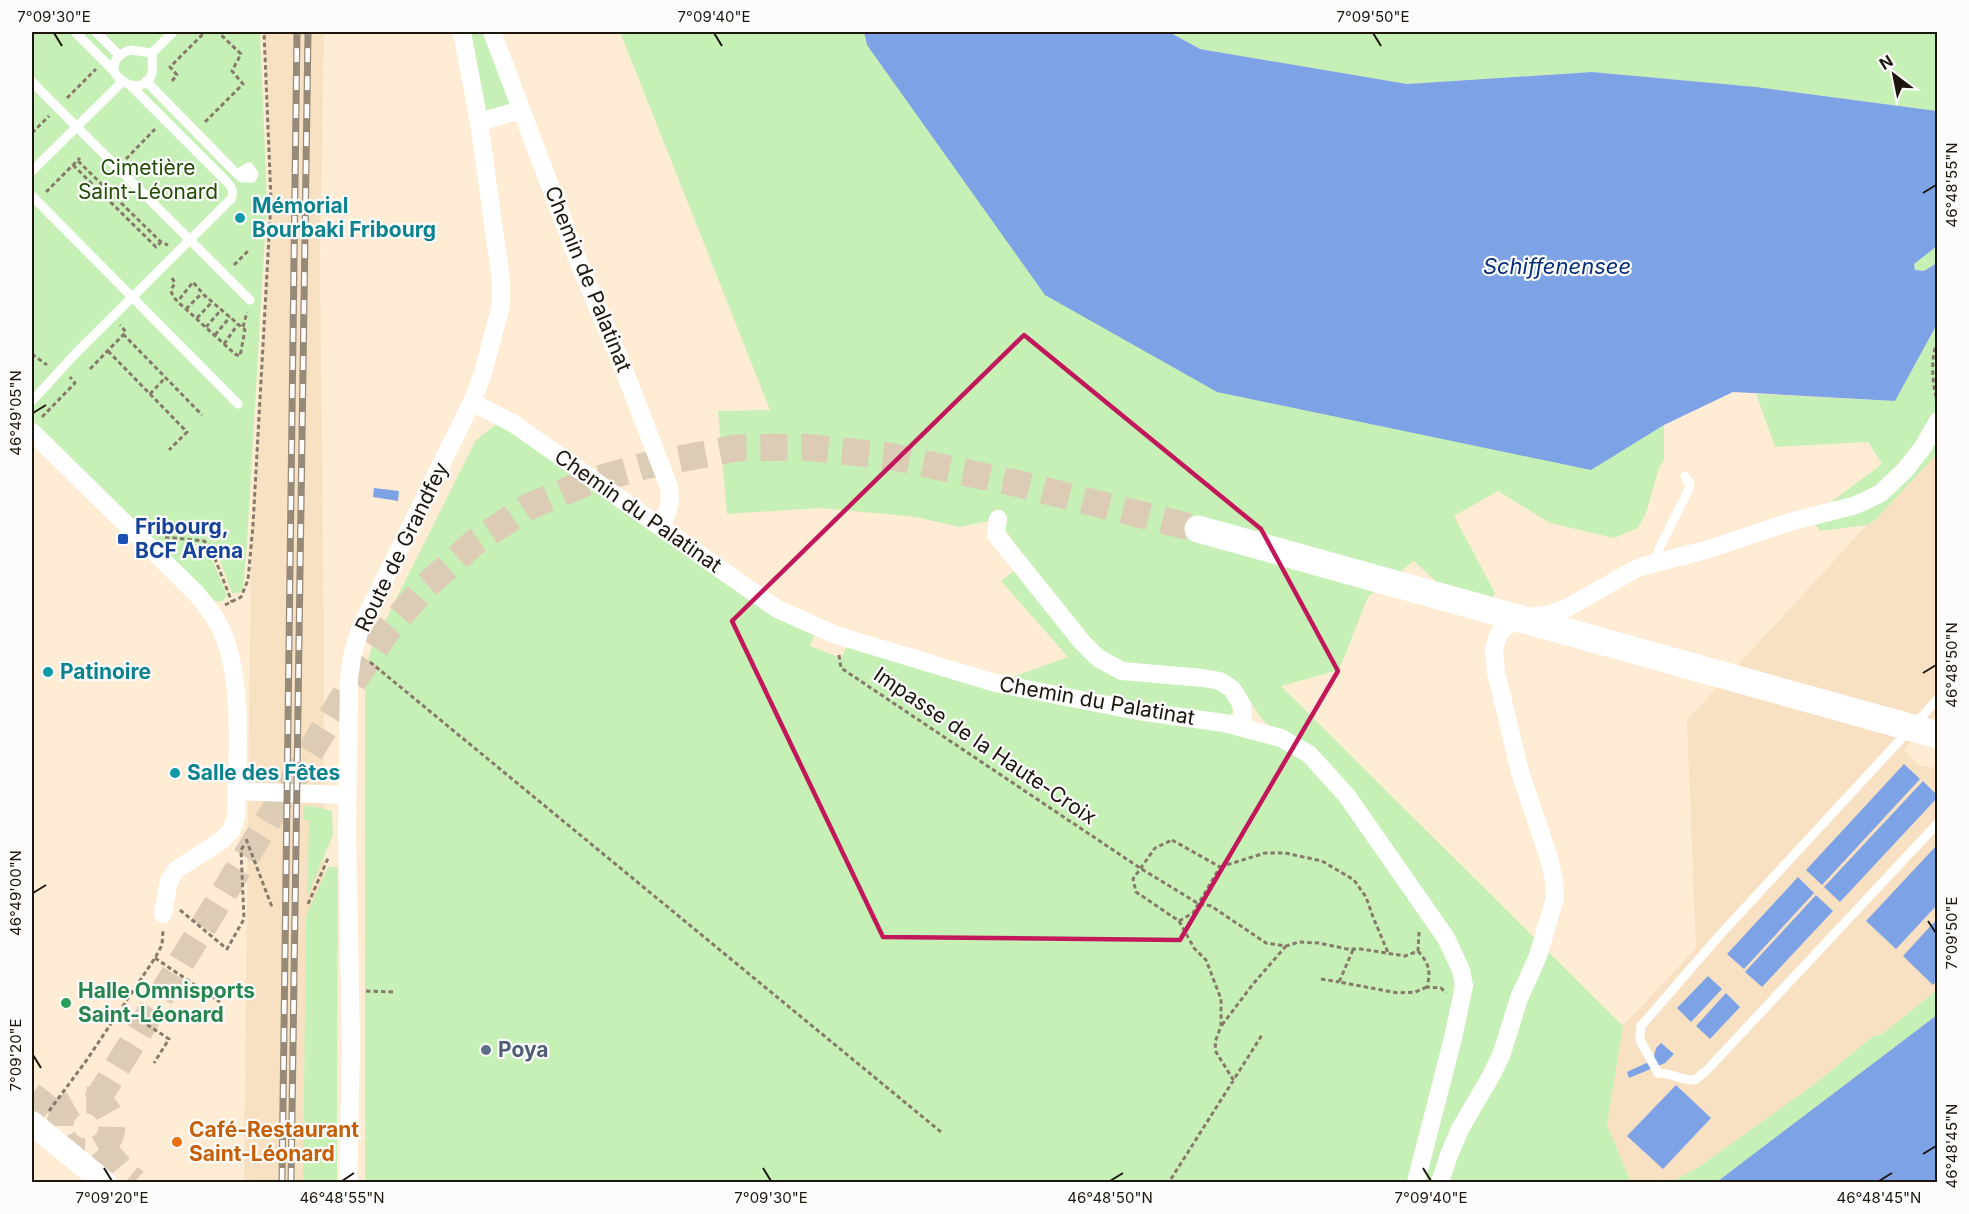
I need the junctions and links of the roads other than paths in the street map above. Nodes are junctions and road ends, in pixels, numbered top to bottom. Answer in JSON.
{"nodes":[{"id":1,"x":75,"y":32,"type":"edge"},
{"id":2,"x":96,"y":32,"type":"edge"},
{"id":3,"x":173,"y":32,"type":"edge"},
{"id":4,"x":462,"y":32,"type":"edge"},
{"id":5,"x":492,"y":32,"type":"edge"},
{"id":6,"x":152,"y":52,"type":"junction"},
{"id":7,"x":120,"y":55,"type":"junction"},
{"id":8,"x":114,"y":71,"type":"junction"},
{"id":9,"x":146,"y":81,"type":"junction"},
{"id":10,"x":32,"y":82,"type":"edge"},
{"id":11,"x":127,"y":84,"type":"junction"},
{"id":12,"x":522,"y":110,"type":"junction"},
{"id":13,"x":479,"y":122,"type":"junction"},
{"id":14,"x":76,"y":126,"type":"junction"},
{"id":15,"x":32,"y":171,"type":"edge"},
{"id":16,"x":237,"y":174,"type":"dead end"},
{"id":17,"x":34,"y":199,"type":"edge"},
{"id":18,"x":190,"y":241,"type":"junction"},
{"id":19,"x":133,"y":297,"type":"junction"},
{"id":20,"x":250,"y":300,"type":"dead end"},
{"id":21,"x":32,"y":401,"type":"edge"},
{"id":22,"x":472,"y":402,"type":"junction"},
{"id":23,"x":238,"y":404,"type":"dead end"},
{"id":24,"x":1938,"y":421,"type":"edge"},
{"id":25,"x":32,"y":432,"type":"edge"},
{"id":26,"x":1685,"y":476,"type":"dead end"},
{"id":27,"x":998,"y":519,"type":"dead end"},
{"id":28,"x":662,"y":528,"type":"junction"},
{"id":29,"x":1198,"y":529,"type":"tunnel mouth"},
{"id":30,"x":1658,"y":563,"type":"junction"},
{"id":31,"x":1938,"y":699,"type":"edge"},
{"id":32,"x":1243,"y":727,"type":"junction"},
{"id":33,"x":1938,"y":735,"type":"edge"},
{"id":34,"x":236,"y":791,"type":"junction"},
{"id":35,"x":347,"y":795,"type":"junction"},
{"id":36,"x":1938,"y":823,"type":"edge"},
{"id":37,"x":165,"y":906,"type":"road end"},
{"id":38,"x":39,"y":1119,"type":"tunnel mouth"},
{"id":39,"x":104,"y":1182,"type":"edge"},
{"id":40,"x":348,"y":1182,"type":"edge"},
{"id":41,"x":1416,"y":1182,"type":"edge"},
{"id":42,"x":1440,"y":1182,"type":"edge"}],
"edges":[{"from":1,"to":8,"type":"lane"},
{"from":2,"to":7,"type":"lane"},
{"from":3,"to":6,"type":"lane"},
{"from":4,"to":13,"type":"street","name":"Route de Grandfey"},
{"from":5,"to":12,"type":"street","name":"Chemin de Palatinat"},
{"from":6,"to":7,"type":"lane"},
{"from":6,"to":9,"type":"lane"},
{"from":7,"to":8,"type":"lane"},
{"from":8,"to":11,"type":"lane"},
{"from":9,"to":11,"type":"lane"},
{"from":9,"to":16,"type":"lane"},
{"from":10,"to":14,"type":"lane"},
{"from":11,"to":14,"type":"lane"},
{"from":11,"to":18,"type":"lane"},
{"from":12,"to":13,"type":"street"},
{"from":12,"to":28,"type":"street","name":"Chemin de Palatinat"},
{"from":13,"to":22,"type":"street","name":"Route de Grandfey"},
{"from":14,"to":15,"type":"lane"},
{"from":14,"to":18,"type":"lane"},
{"from":17,"to":19,"type":"lane"},
{"from":18,"to":19,"type":"lane"},
{"from":18,"to":20,"type":"lane"},
{"from":19,"to":21,"type":"lane"},
{"from":19,"to":23,"type":"lane"},
{"from":22,"to":28,"type":"street","name":"Chemin du Palatinat"},
{"from":22,"to":35,"type":"street","name":"Route de Grandfey"},
{"from":24,"to":30,"type":"street"},
{"from":25,"to":34,"type":"street"},
{"from":26,"to":30,"type":"lane"},
{"from":27,"to":32,"type":"street"},
{"from":28,"to":32,"type":"street","name":"Chemin du Palatinat"},
{"from":29,"to":33,"type":"main road"},
{"from":30,"to":42,"type":"street"},
{"from":31,"to":36,"type":"lane"},
{"from":32,"to":41,"type":"street","name":"Chemin du Palatinat"},
{"from":34,"to":35,"type":"street"},
{"from":34,"to":37,"type":"street"},
{"from":35,"to":40,"type":"street","name":"Route de Grandfey"},
{"from":38,"to":39,"type":"main road"}]}
